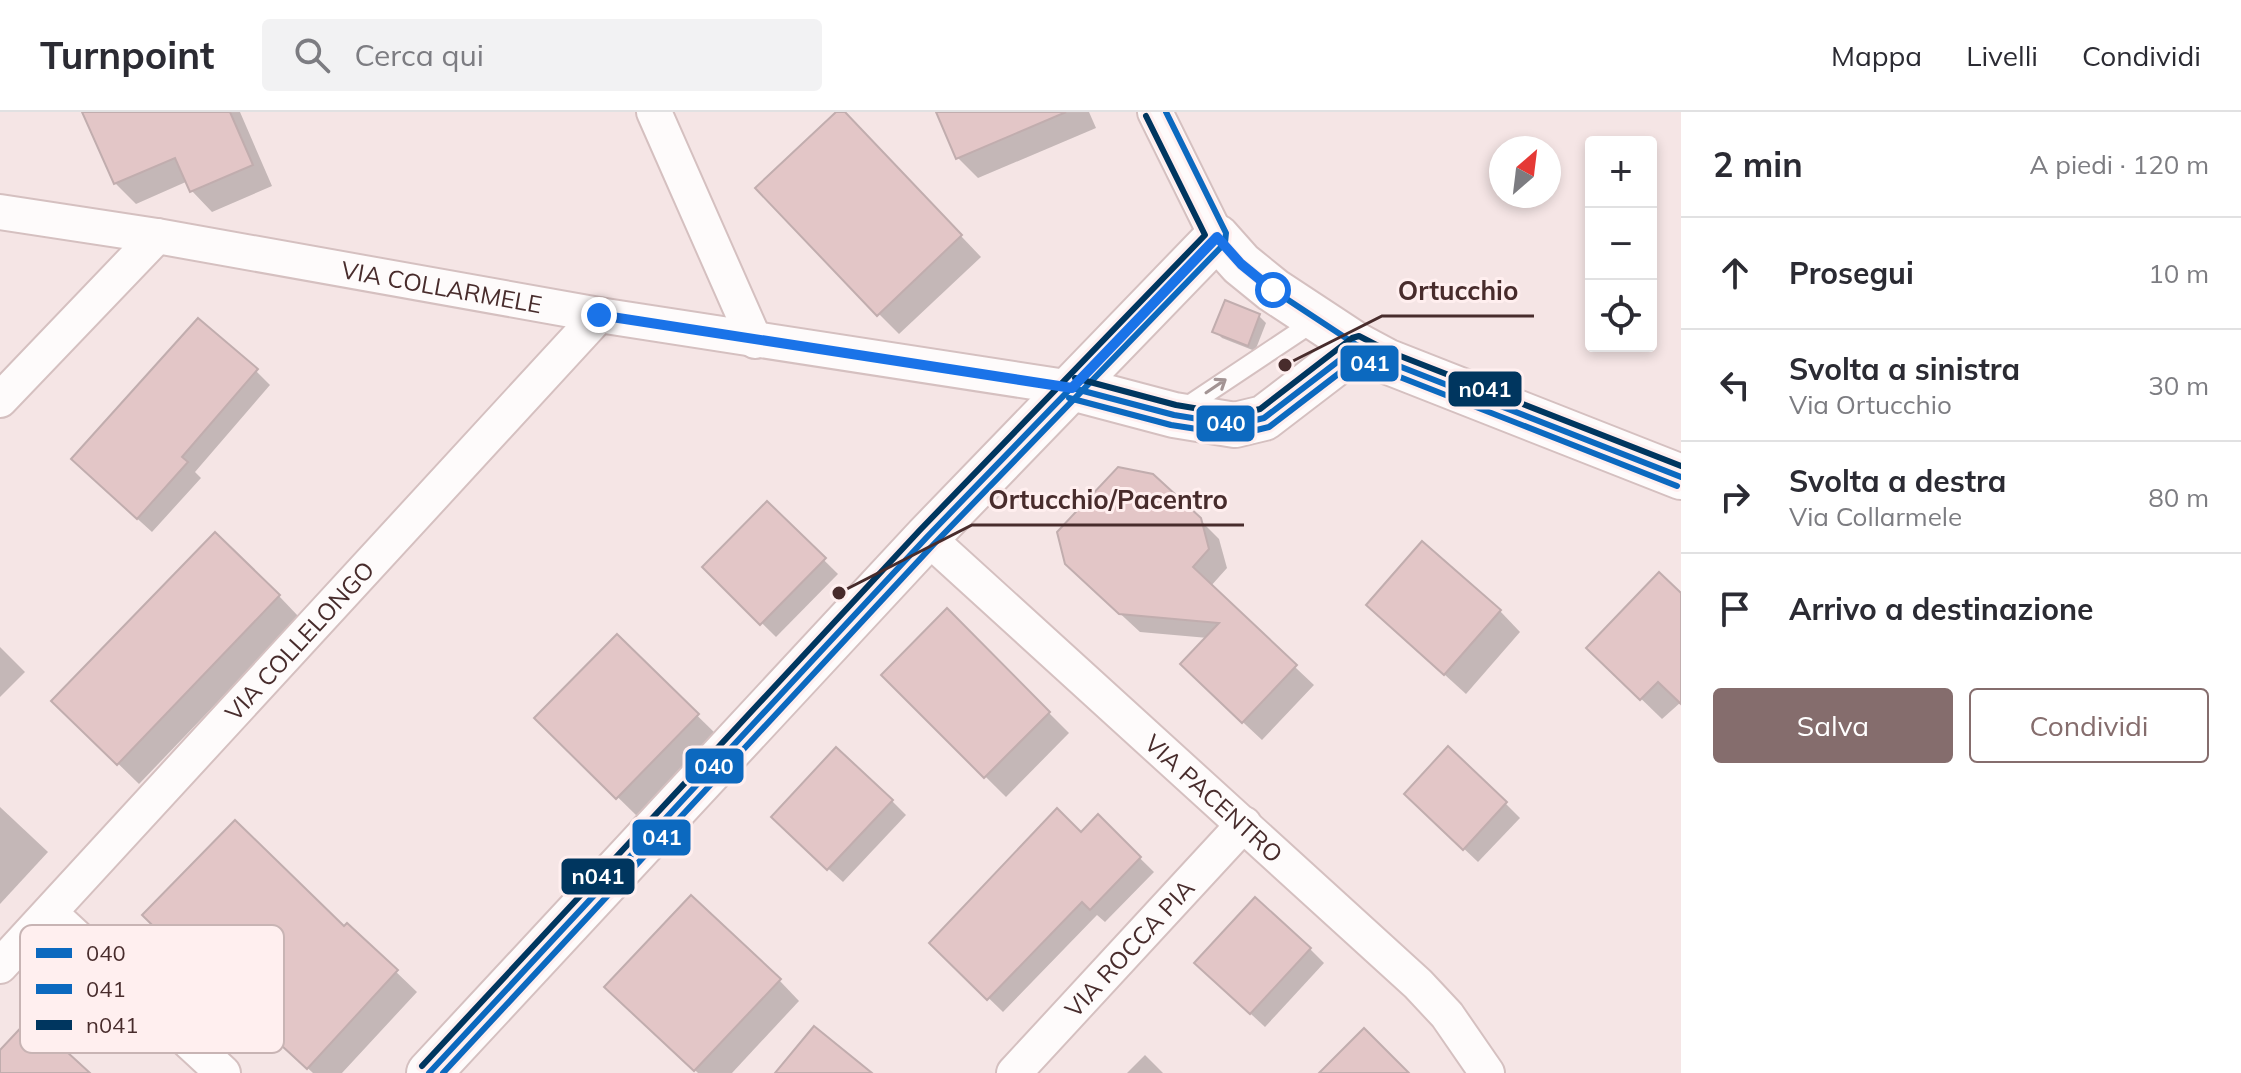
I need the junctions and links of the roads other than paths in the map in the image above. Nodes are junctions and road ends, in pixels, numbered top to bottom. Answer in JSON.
{"nodes":[{"id":1,"x":654,"y":112,"type":"edge"},
{"id":2,"x":1155,"y":112,"type":"edge"},
{"id":3,"x":0,"y":212,"type":"edge"},
{"id":4,"x":157,"y":236,"type":"junction"},
{"id":5,"x":1217,"y":237,"type":"junction"},
{"id":6,"x":599,"y":315,"type":"junction"},
{"id":7,"x":1318,"y":319,"type":"junction"},
{"id":8,"x":755,"y":341,"type":"junction"},
{"id":9,"x":1358,"y":346,"type":"junction"},
{"id":10,"x":1072,"y":388,"type":"junction"},
{"id":11,"x":0,"y":400,"type":"edge"},
{"id":12,"x":1174,"y":415,"type":"junction"},
{"id":13,"x":1681,"y":477,"type":"edge"},
{"id":14,"x":927,"y":537,"type":"junction"},
{"id":15,"x":1244,"y":824,"type":"junction"},
{"id":16,"x":50,"y":913,"type":"junction"},
{"id":17,"x":39,"y":925,"type":"edge"},
{"id":18,"x":63,"y":925,"type":"edge"},
{"id":19,"x":20,"y":945,"type":"edge"},
{"id":20,"x":0,"y":966,"type":"edge"},
{"id":21,"x":201,"y":1053,"type":"edge"},
{"id":22,"x":223,"y":1073,"type":"edge"},
{"id":23,"x":429,"y":1073,"type":"edge"},
{"id":24,"x":1014,"y":1073,"type":"edge"},
{"id":25,"x":1487,"y":1073,"type":"edge"}],
"edges":[{"from":1,"to":8,"type":"street"},
{"from":2,"to":5,"type":"street"},
{"from":3,"to":4,"type":"street","name":"VIA COLLARMELE"},
{"from":4,"to":6,"type":"street","name":"VIA COLLARMELE"},
{"from":4,"to":11,"type":"street"},
{"from":5,"to":7,"type":"street"},
{"from":5,"to":10,"type":"street"},
{"from":6,"to":8,"type":"street","name":"VIA COLLARMELE"},
{"from":6,"to":16,"type":"street","name":"VIA COLLELONGO"},
{"from":7,"to":9,"type":"street"},
{"from":12,"to":7,"type":"lane","one_way":true},
{"from":8,"to":10,"type":"street","name":"VIA COLLARMELE"},
{"from":9,"to":12,"type":"street"},
{"from":9,"to":13,"type":"street"},
{"from":10,"to":12,"type":"street"},
{"from":10,"to":14,"type":"street"},
{"from":14,"to":15,"type":"street","name":"VIA PACENTRO"},
{"from":14,"to":23,"type":"street"},
{"from":15,"to":24,"type":"street","name":"VIA ROCCA PIA"},
{"from":15,"to":25,"type":"street","name":"VIA PACENTRO"},
{"from":16,"to":17,"type":"street","name":"VIA COLLELONGO"},
{"from":16,"to":18,"type":"street"},
{"from":19,"to":20,"type":"street","name":"VIA COLLELONGO"},
{"from":21,"to":22,"type":"street"}]}
